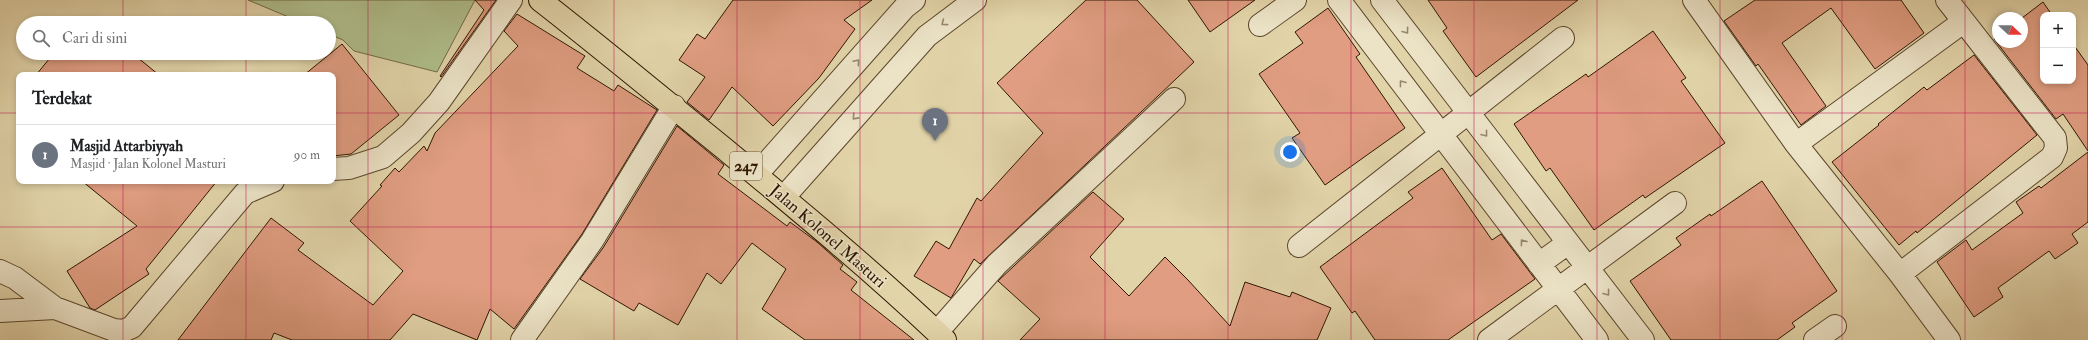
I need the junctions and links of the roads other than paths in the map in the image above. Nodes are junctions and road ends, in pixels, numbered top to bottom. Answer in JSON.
{"nodes":[{"id":1,"x":511,"y":0,"type":"edge"},
{"id":2,"x":540,"y":0,"type":"edge"},
{"id":3,"x":914,"y":0,"type":"edge"},
{"id":4,"x":975,"y":0,"type":"edge"},
{"id":5,"x":1295,"y":0,"type":"edge"},
{"id":6,"x":1339,"y":0,"type":"edge"},
{"id":7,"x":1382,"y":0,"type":"edge"},
{"id":8,"x":1947,"y":0,"type":"edge"},
{"id":9,"x":1697,"y":1,"type":"edge"},
{"id":10,"x":1963,"y":22,"type":"junction"},
{"id":11,"x":1260,"y":25,"type":"dead end"},
{"id":12,"x":1563,"y":38,"type":"dead end"},
{"id":13,"x":1450,"y":88,"type":"junction"},
{"id":14,"x":1174,"y":99,"type":"dead end"},
{"id":15,"x":674,"y":106,"type":"junction"},
{"id":16,"x":1422,"y":109,"type":"junction"},
{"id":17,"x":1468,"y":113,"type":"junction"},
{"id":18,"x":1441,"y":134,"type":"junction"},
{"id":19,"x":1796,"y":144,"type":"junction"},
{"id":20,"x":336,"y":169,"type":"edge"},
{"id":21,"x":757,"y":174,"type":"junction"},
{"id":22,"x":266,"y":184,"type":"edge"},
{"id":23,"x":784,"y":197,"type":"junction"},
{"id":24,"x":1675,"y":203,"type":"dead end"},
{"id":25,"x":1568,"y":243,"type":"junction"},
{"id":26,"x":1300,"y":246,"type":"dead end"},
{"id":27,"x":1539,"y":264,"type":"junction"},
{"id":28,"x":1587,"y":267,"type":"junction"},
{"id":29,"x":0,"y":271,"type":"edge"},
{"id":30,"x":1900,"y":274,"type":"junction"},
{"id":31,"x":1558,"y":289,"type":"junction"},
{"id":32,"x":55,"y":308,"type":"junction"},
{"id":33,"x":0,"y":311,"type":"edge"},
{"id":34,"x":1835,"y":326,"type":"dead end"},
{"id":35,"x":941,"y":336,"type":"edge"},
{"id":36,"x":522,"y":340,"type":"edge"},
{"id":37,"x":1488,"y":340,"type":"edge"},
{"id":38,"x":1597,"y":340,"type":"edge"},
{"id":39,"x":1643,"y":340,"type":"edge"},
{"id":40,"x":1815,"y":340,"type":"edge"},
{"id":41,"x":1949,"y":340,"type":"edge"}],
"edges":[{"from":1,"to":20,"type":"street"},
{"from":2,"to":15,"type":"main road","name":"Jalan Kolonel Masturi","number":"247"},
{"from":21,"to":3,"type":"street","one_way":true},
{"from":4,"to":23,"type":"street","one_way":true},
{"from":5,"to":11,"type":"street"},
{"from":16,"to":6,"type":"street","one_way":true},
{"from":7,"to":13,"type":"street","one_way":true},
{"from":8,"to":10,"type":"street"},
{"from":9,"to":19,"type":"street"},
{"from":10,"to":19,"type":"street"},
{"from":10,"to":30,"type":"street"},
{"from":12,"to":17,"type":"street"},
{"from":13,"to":16,"type":"street"},
{"from":13,"to":17,"type":"street"},
{"from":14,"to":35,"type":"street"},
{"from":15,"to":21,"type":"main road","name":"Jalan Kolonel Masturi","number":"247"},
{"from":15,"to":36,"type":"street"},
{"from":16,"to":18,"type":"street"},
{"from":17,"to":18,"type":"street"},
{"from":17,"to":25,"type":"street","one_way":true},
{"from":18,"to":26,"type":"street"},
{"from":27,"to":18,"type":"street","one_way":true},
{"from":19,"to":30,"type":"street"},
{"from":21,"to":23,"type":"main road","name":"Jalan Kolonel Masturi","number":"247"},
{"from":22,"to":32,"type":"street"},
{"from":23,"to":35,"type":"main road","name":"Jalan Kolonel Masturi","number":"247"},
{"from":24,"to":28,"type":"street"},
{"from":25,"to":27,"type":"street"},
{"from":25,"to":28,"type":"street"},
{"from":27,"to":31,"type":"street"},
{"from":28,"to":31,"type":"street"},
{"from":28,"to":39,"type":"street","one_way":true},
{"from":29,"to":32,"type":"street"},
{"from":30,"to":41,"type":"street"},
{"from":31,"to":37,"type":"street"},
{"from":31,"to":38,"type":"street"},
{"from":32,"to":33,"type":"street"},
{"from":34,"to":40,"type":"street"}]}
